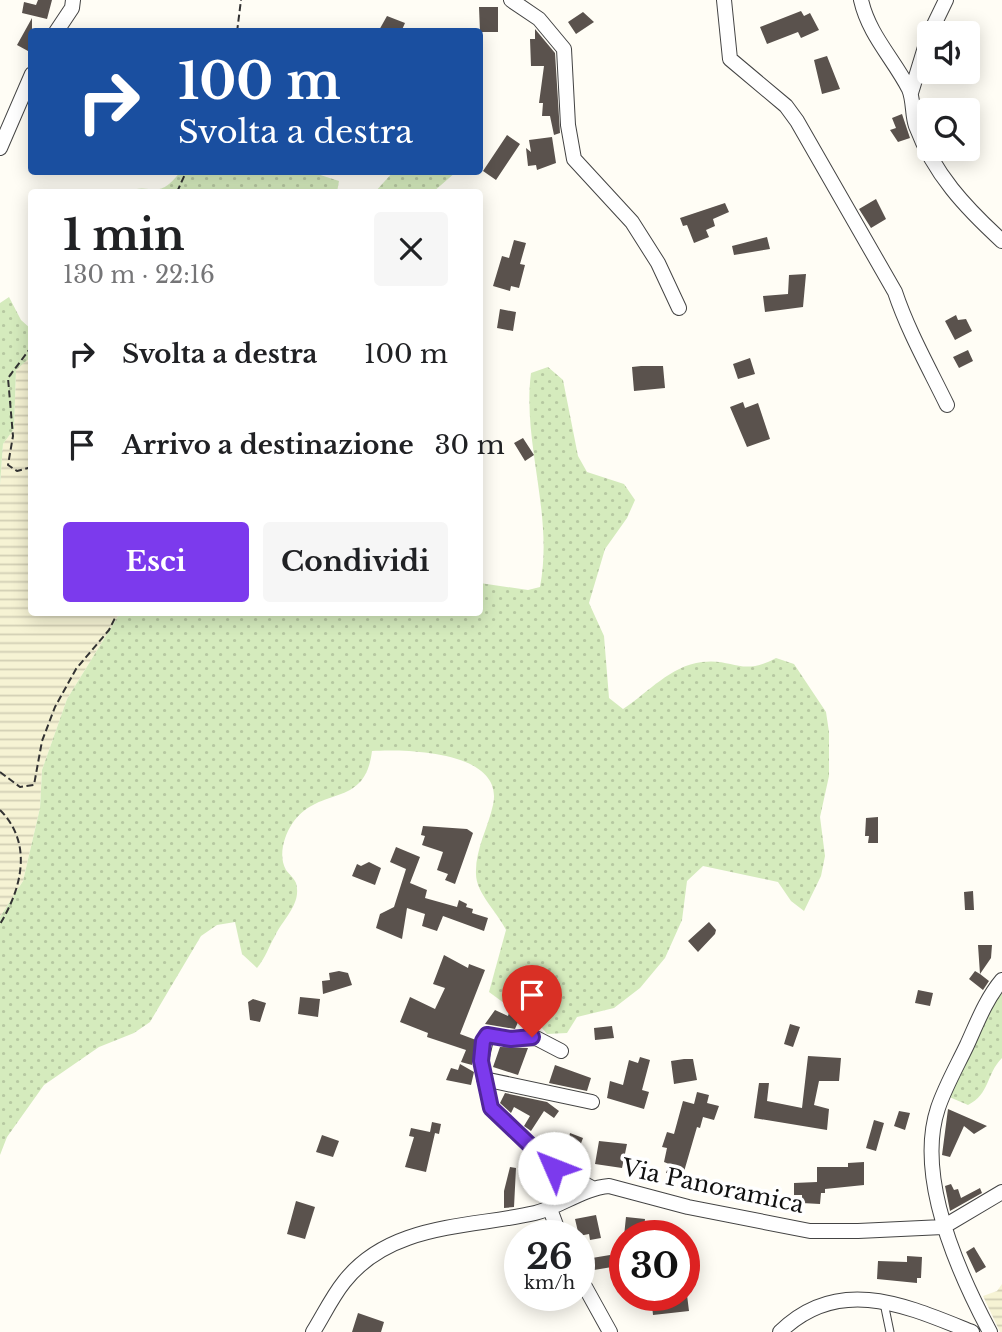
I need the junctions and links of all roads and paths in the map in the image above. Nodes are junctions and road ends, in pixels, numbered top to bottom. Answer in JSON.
{"nodes":[{"id":1,"x":73,"y":0,"type":"edge"},
{"id":2,"x":241,"y":0,"type":"edge"},
{"id":3,"x":511,"y":0,"type":"edge"},
{"id":4,"x":724,"y":0,"type":"edge"},
{"id":5,"x":861,"y":0,"type":"edge"},
{"id":6,"x":946,"y":0,"type":"edge"},
{"id":7,"x":936,"y":21,"type":"edge"},
{"id":8,"x":59,"y":28,"type":"edge"},
{"id":9,"x":238,"y":28,"type":"edge"},
{"id":10,"x":917,"y":73,"type":"edge"},
{"id":11,"x":28,"y":83,"type":"edge"},
{"id":12,"x":911,"y":93,"type":"junction"},
{"id":13,"x":0,"y":148,"type":"edge"},
{"id":14,"x":1002,"y":241,"type":"edge"},
{"id":15,"x":679,"y":308,"type":"dead end"},
{"id":16,"x":28,"y":351,"type":"edge"},
{"id":17,"x":947,"y":405,"type":"dead end"},
{"id":18,"x":28,"y":468,"type":"edge"},
{"id":19,"x":116,"y":616,"type":"edge"},
{"id":20,"x":0,"y":772,"type":"edge"},
{"id":21,"x":0,"y":810,"type":"edge"},
{"id":22,"x":0,"y":924,"type":"edge"},
{"id":23,"x":1002,"y":980,"type":"edge"},
{"id":24,"x":561,"y":1051,"type":"dead end"},
{"id":25,"x":484,"y":1079,"type":"junction"},
{"id":26,"x":592,"y":1102,"type":"dead end"},
{"id":27,"x":594,"y":1189,"type":"junction"},
{"id":28,"x":1002,"y":1192,"type":"edge"},
{"id":29,"x":550,"y":1209,"type":"junction"},
{"id":30,"x":554,"y":1220,"type":"edge"},
{"id":31,"x":943,"y":1227,"type":"junction"},
{"id":32,"x":884,"y":1302,"type":"junction"},
{"id":33,"x":595,"y":1305,"type":"edge"},
{"id":34,"x":313,"y":1332,"type":"edge"},
{"id":35,"x":610,"y":1332,"type":"edge"},
{"id":36,"x":780,"y":1332,"type":"edge"},
{"id":37,"x":890,"y":1332,"type":"edge"},
{"id":38,"x":972,"y":1332,"type":"edge"},
{"id":39,"x":990,"y":1332,"type":"edge"}],
"edges":[{"from":1,"to":8,"type":"street"},
{"from":2,"to":9,"type":"path"},
{"from":3,"to":15,"type":"street"},
{"from":4,"to":17,"type":"street"},
{"from":5,"to":12,"type":"street"},
{"from":6,"to":7,"type":"street"},
{"from":10,"to":12,"type":"street"},
{"from":11,"to":13,"type":"street"},
{"from":12,"to":14,"type":"street"},
{"from":16,"to":18,"type":"path"},
{"from":19,"to":20,"type":"path"},
{"from":21,"to":22,"type":"path"},
{"from":23,"to":31,"type":"street"},
{"from":24,"to":25,"type":"street"},
{"from":25,"to":26,"type":"street"},
{"from":25,"to":27,"type":"street"},
{"from":27,"to":29,"type":"street","name":"Via Panoramica"},
{"from":27,"to":31,"type":"street","name":"Via Panoramica"},
{"from":28,"to":31,"type":"street"},
{"from":29,"to":30,"type":"street"},
{"from":29,"to":34,"type":"street","name":"Via Panoramica"},
{"from":31,"to":39,"type":"street"},
{"from":32,"to":36,"type":"street"},
{"from":32,"to":37,"type":"lane"},
{"from":32,"to":38,"type":"street"},
{"from":33,"to":35,"type":"street"}]}
